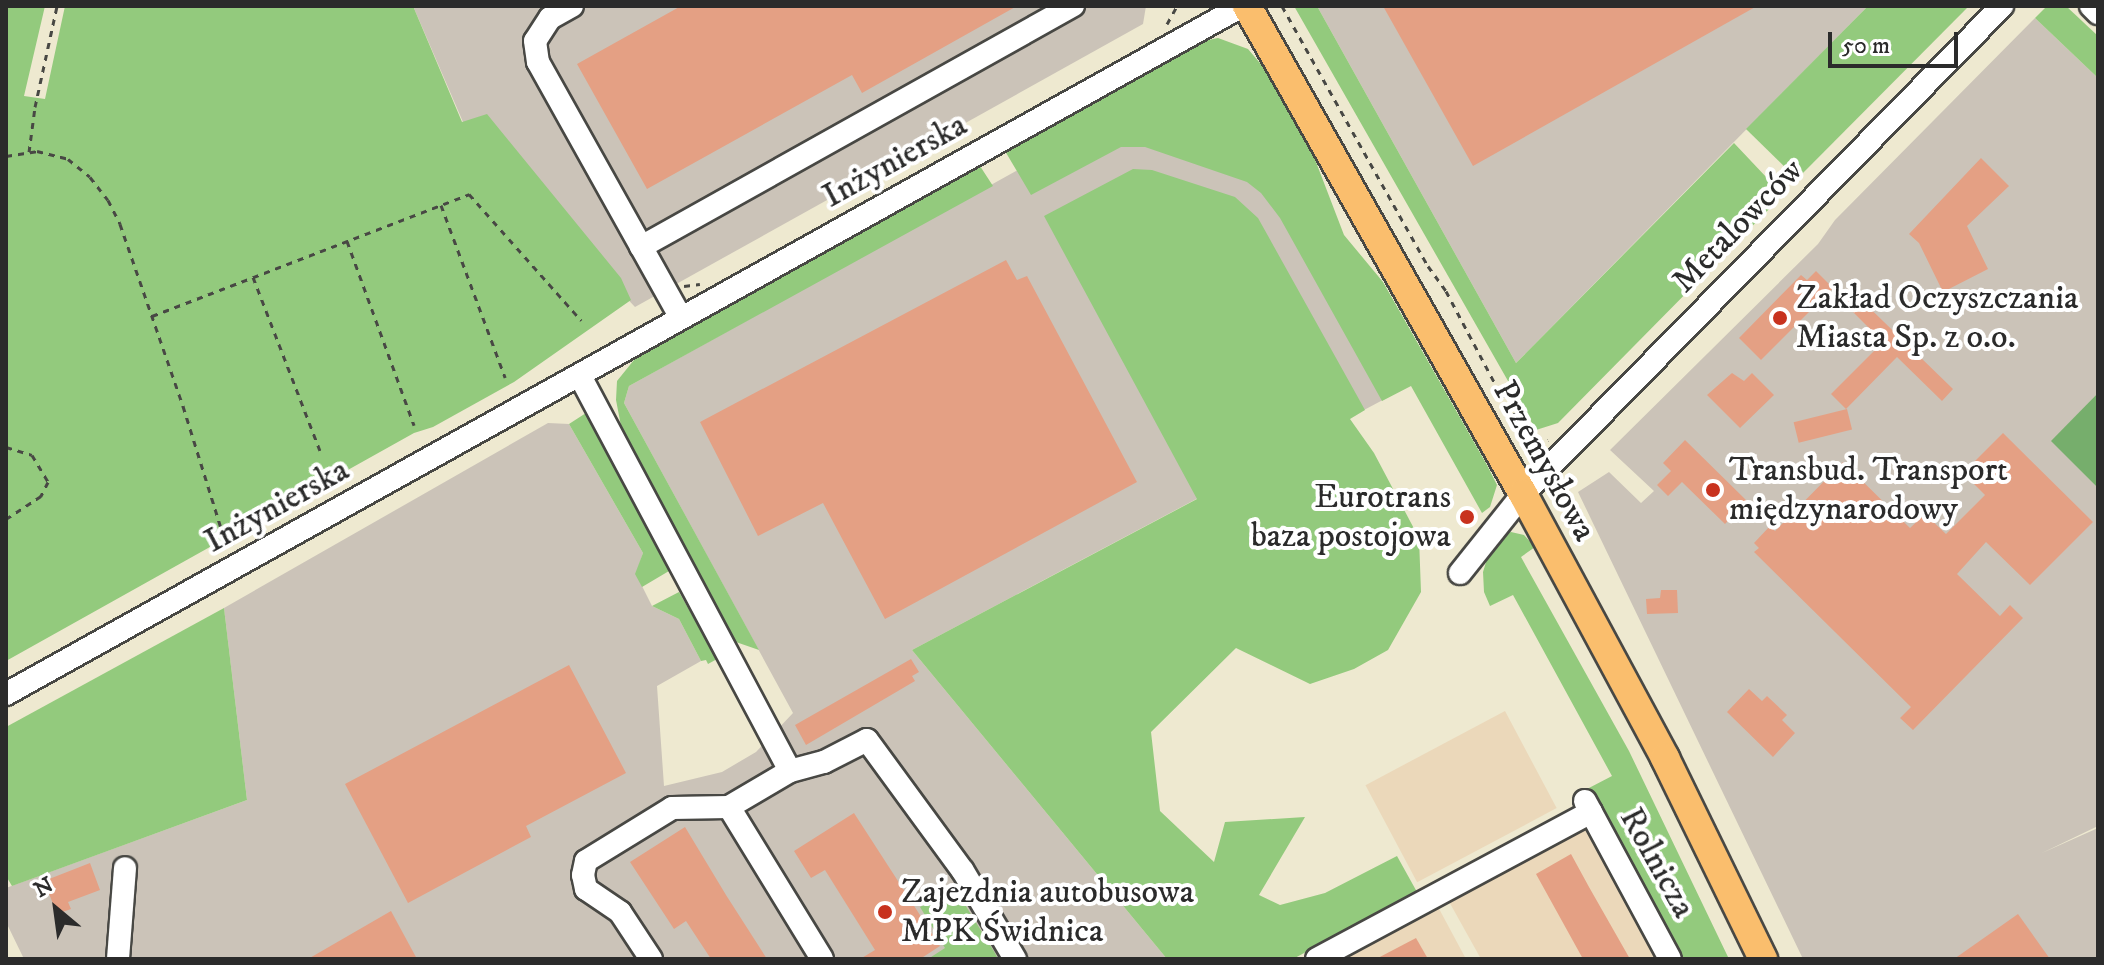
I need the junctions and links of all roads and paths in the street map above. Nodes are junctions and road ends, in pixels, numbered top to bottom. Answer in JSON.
{"nodes":[{"id":1,"x":57,"y":6,"type":"edge"},
{"id":2,"x":572,"y":6,"type":"edge"},
{"id":3,"x":1073,"y":6,"type":"edge"},
{"id":4,"x":1245,"y":6,"type":"edge"},
{"id":5,"x":1282,"y":6,"type":"edge"},
{"id":6,"x":2002,"y":6,"type":"edge"},
{"id":7,"x":2091,"y":6,"type":"edge"},
{"id":8,"x":2098,"y":13,"type":"edge"},
{"id":9,"x":29,"y":153,"type":"junction"},
{"id":10,"x":6,"y":156,"type":"edge"},
{"id":11,"x":441,"y":205,"type":"junction"},
{"id":12,"x":347,"y":241,"type":"junction"},
{"id":13,"x":641,"y":247,"type":"junction"},
{"id":14,"x":253,"y":277,"type":"junction"},
{"id":15,"x":152,"y":316,"type":"junction"},
{"id":16,"x":681,"y":318,"type":"junction"},
{"id":17,"x":581,"y":320,"type":"dead end"},
{"id":18,"x":580,"y":376,"type":"junction"},
{"id":19,"x":505,"y":377,"type":"dead end"},
{"id":20,"x":414,"y":425,"type":"dead end"},
{"id":21,"x":1537,"y":445,"type":"dead end"},
{"id":22,"x":6,"y":447,"type":"edge"},
{"id":23,"x":320,"y":451,"type":"dead end"},
{"id":24,"x":1523,"y":494,"type":"junction"},
{"id":25,"x":6,"y":519,"type":"edge"},
{"id":26,"x":235,"y":568,"type":"junction"},
{"id":27,"x":1460,"y":573,"type":"dead end"},
{"id":28,"x":6,"y":694,"type":"edge"},
{"id":29,"x":790,"y":771,"type":"junction"},
{"id":30,"x":729,"y":807,"type":"junction"},
{"id":31,"x":125,"y":868,"type":"dead end"},
{"id":32,"x":118,"y":959,"type":"edge"},
{"id":33,"x":651,"y":959,"type":"edge"},
{"id":34,"x":822,"y":959,"type":"edge"},
{"id":35,"x":1015,"y":959,"type":"edge"},
{"id":36,"x":1317,"y":959,"type":"edge"},
{"id":37,"x":1670,"y":959,"type":"edge"},
{"id":38,"x":1763,"y":959,"type":"edge"}],
"edges":[{"from":1,"to":9,"type":"path"},
{"from":2,"to":13,"type":"street"},
{"from":3,"to":13,"type":"street"},
{"from":4,"to":16,"type":"street","name":"Inżynierska"},
{"from":4,"to":24,"type":"main road","name":"Przemysłowa"},
{"from":5,"to":21,"type":"path"},
{"from":6,"to":24,"type":"street","name":"Metalowców"},
{"from":7,"to":8,"type":"street"},
{"from":9,"to":10,"type":"path"},
{"from":9,"to":15,"type":"path"},
{"from":11,"to":12,"type":"path"},
{"from":11,"to":17,"type":"path"},
{"from":11,"to":19,"type":"path"},
{"from":12,"to":14,"type":"path"},
{"from":12,"to":20,"type":"path"},
{"from":13,"to":16,"type":"street"},
{"from":14,"to":15,"type":"path"},
{"from":14,"to":23,"type":"path"},
{"from":15,"to":26,"type":"path"},
{"from":16,"to":18,"type":"street","name":"Inżynierska"},
{"from":18,"to":26,"type":"street","name":"Inżynierska"},
{"from":18,"to":29,"type":"street"},
{"from":22,"to":25,"type":"path"},
{"from":24,"to":27,"type":"street","name":"Metalowców"},
{"from":24,"to":38,"type":"main road","name":"Przemysłowa"},
{"from":26,"to":28,"type":"street","name":"Inżynierska"},
{"from":29,"to":30,"type":"street"},
{"from":29,"to":35,"type":"street"},
{"from":30,"to":33,"type":"street"},
{"from":30,"to":34,"type":"street"},
{"from":31,"to":32,"type":"street"},
{"from":36,"to":37,"type":"street","name":"Rolnicza"}]}
